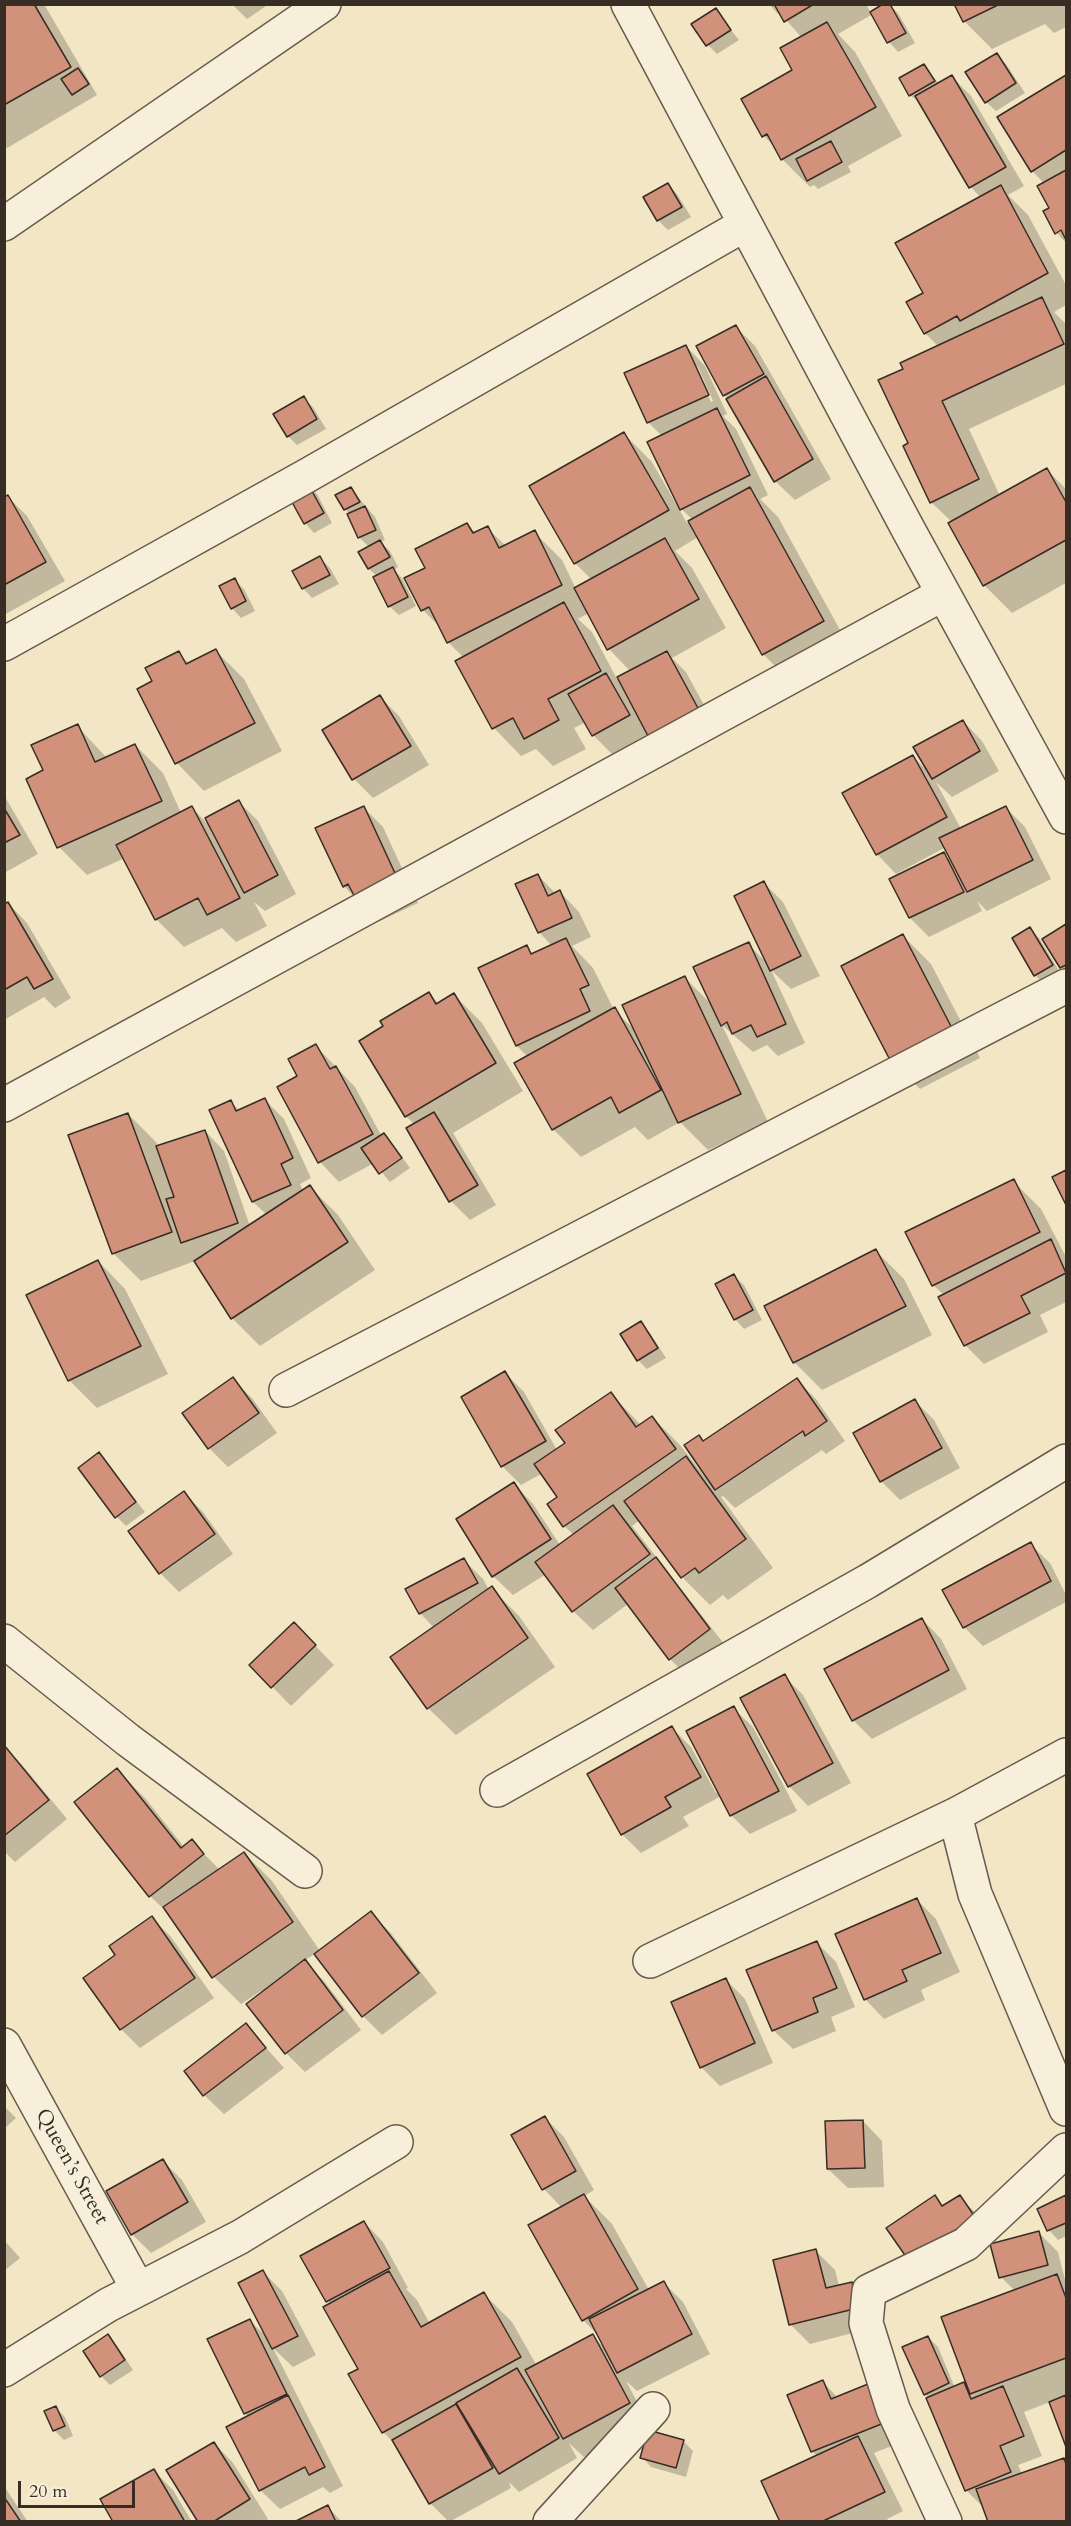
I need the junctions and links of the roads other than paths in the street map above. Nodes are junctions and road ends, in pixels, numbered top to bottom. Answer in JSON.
{"nodes":[{"id":1,"x":324,"y":4,"type":"edge"},
{"id":2,"x":628,"y":4,"type":"edge"},
{"id":3,"x":4,"y":224,"type":"edge"},
{"id":4,"x":744,"y":225,"type":"junction"},
{"id":5,"x":943,"y":594,"type":"junction"},
{"id":6,"x":4,"y":644,"type":"edge"},
{"id":7,"x":1066,"y":817,"type":"edge"},
{"id":8,"x":1066,"y":986,"type":"edge"},
{"id":9,"x":4,"y":1105,"type":"edge"},
{"id":10,"x":286,"y":1390,"type":"dead end"},
{"id":11,"x":1066,"y":1461,"type":"edge"},
{"id":12,"x":4,"y":1641,"type":"edge"},
{"id":13,"x":1066,"y":1755,"type":"edge"},
{"id":14,"x":497,"y":1790,"type":"dead end"},
{"id":15,"x":955,"y":1815,"type":"junction"},
{"id":16,"x":305,"y":1871,"type":"dead end"},
{"id":17,"x":650,"y":1961,"type":"dead end"},
{"id":18,"x":4,"y":2045,"type":"edge"},
{"id":19,"x":1066,"y":2109,"type":"edge"},
{"id":20,"x":396,"y":2142,"type":"dead end"},
{"id":21,"x":1066,"y":2150,"type":"edge"},
{"id":22,"x":138,"y":2289,"type":"junction"},
{"id":23,"x":4,"y":2370,"type":"edge"},
{"id":24,"x":653,"y":2409,"type":"dead end"},
{"id":25,"x":550,"y":2522,"type":"edge"},
{"id":26,"x":945,"y":2522,"type":"edge"}],
"edges":[{"from":1,"to":3,"type":"street"},
{"from":2,"to":4,"type":"street"},
{"from":4,"to":5,"type":"street"},
{"from":4,"to":6,"type":"street"},
{"from":5,"to":7,"type":"street"},
{"from":5,"to":9,"type":"street"},
{"from":8,"to":10,"type":"street"},
{"from":11,"to":14,"type":"street"},
{"from":12,"to":16,"type":"street"},
{"from":13,"to":15,"type":"street"},
{"from":15,"to":17,"type":"street"},
{"from":15,"to":19,"type":"street"},
{"from":18,"to":22,"type":"street","name":"Queen’s Street"},
{"from":20,"to":22,"type":"street"},
{"from":21,"to":26,"type":"street"},
{"from":22,"to":23,"type":"street"},
{"from":24,"to":25,"type":"street"}]}
